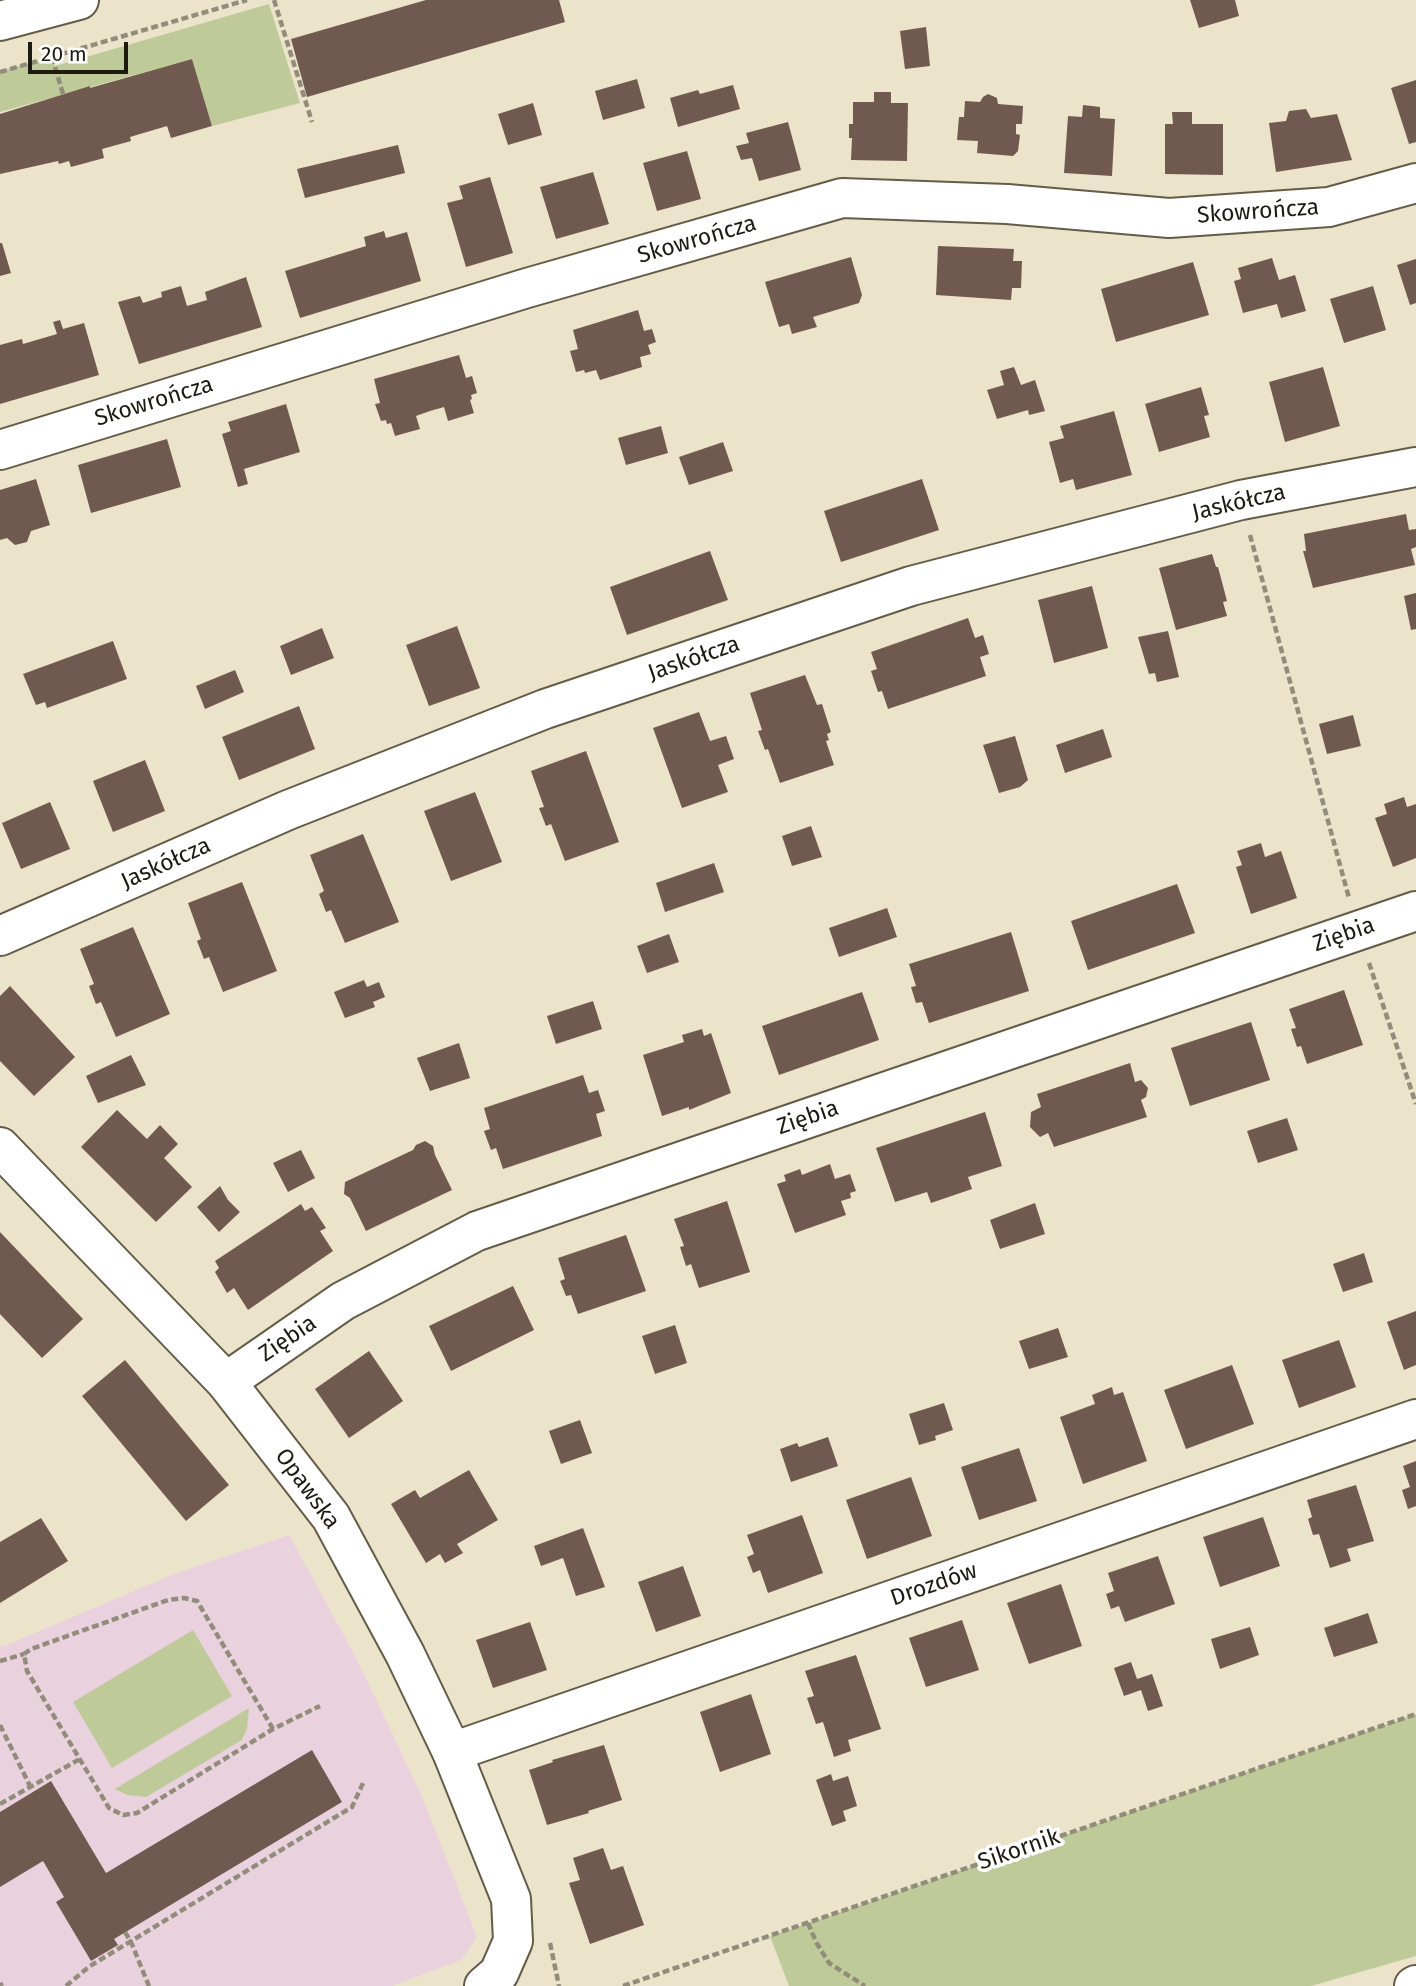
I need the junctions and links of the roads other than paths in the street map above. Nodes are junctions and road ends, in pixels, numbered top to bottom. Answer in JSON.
{"nodes":[{"id":1,"x":79,"y":0,"type":"edge"},
{"id":2,"x":0,"y":21,"type":"edge"},
{"id":3,"x":1416,"y":183,"type":"edge"},
{"id":4,"x":0,"y":450,"type":"edge"},
{"id":5,"x":1416,"y":467,"type":"edge"},
{"id":6,"x":1416,"y":911,"type":"edge"},
{"id":7,"x":0,"y":936,"type":"edge"},
{"id":8,"x":0,"y":1147,"type":"edge"},
{"id":9,"x":226,"y":1382,"type":"junction"},
{"id":10,"x":1416,"y":1419,"type":"edge"},
{"id":11,"x":452,"y":1752,"type":"junction"},
{"id":12,"x":484,"y":1986,"type":"edge"}],
"edges":[{"from":1,"to":2,"type":"street"},
{"from":3,"to":4,"type":"street","name":"Skowrończa"},
{"from":5,"to":7,"type":"street","name":"Jaskółcza"},
{"from":6,"to":9,"type":"street","name":"Ziębia"},
{"from":8,"to":9,"type":"street","name":"Opawska"},
{"from":9,"to":11,"type":"street","name":"Opawska"},
{"from":10,"to":11,"type":"street","name":"Drozdów"},
{"from":11,"to":12,"type":"street","name":"Opawska"}]}
